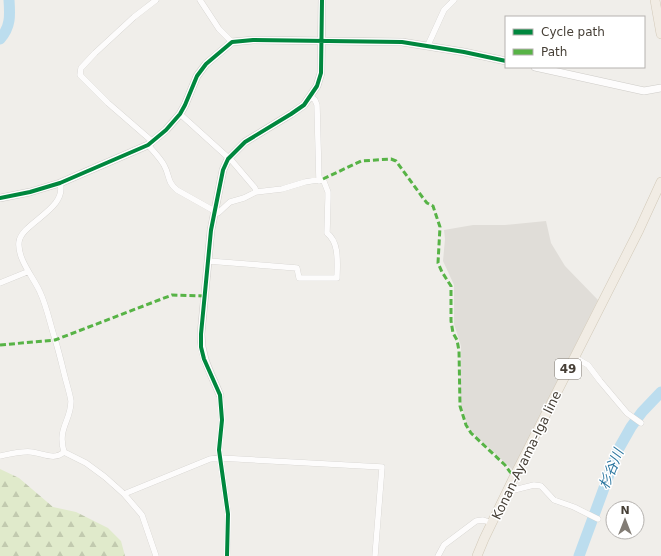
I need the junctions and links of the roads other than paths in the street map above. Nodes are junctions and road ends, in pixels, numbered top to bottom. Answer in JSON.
{"nodes":[{"id":1,"x":156,"y":0,"type":"edge"},
{"id":2,"x":200,"y":0,"type":"edge"},
{"id":3,"x":322,"y":0,"type":"edge"},
{"id":4,"x":454,"y":0,"type":"edge"},
{"id":5,"x":655,"y":0,"type":"edge"},
{"id":6,"x":661,"y":34,"type":"edge"},
{"id":7,"x":321,"y":41,"type":"junction"},
{"id":8,"x":232,"y":42,"type":"junction"},
{"id":9,"x":428,"y":45,"type":"junction"},
{"id":10,"x":505,"y":61,"type":"edge"},
{"id":11,"x":540,"y":68,"type":"edge"},
{"id":12,"x":661,"y":88,"type":"edge"},
{"id":13,"x":311,"y":97,"type":"junction"},
{"id":14,"x":180,"y":114,"type":"junction"},
{"id":15,"x":151,"y":143,"type":"junction"},
{"id":16,"x":228,"y":158,"type":"junction"},
{"id":17,"x":319,"y":181,"type":"junction"},
{"id":18,"x":661,"y":182,"type":"edge"},
{"id":19,"x":60,"y":183,"type":"junction"},
{"id":20,"x":256,"y":192,"type":"junction"},
{"id":21,"x":0,"y":198,"type":"edge"},
{"id":22,"x":215,"y":211,"type":"junction"},
{"id":23,"x":208,"y":261,"type":"junction"},
{"id":24,"x":27,"y":272,"type":"junction"},
{"id":25,"x":0,"y":283,"type":"edge"},
{"id":26,"x":574,"y":357,"type":"junction"},
{"id":27,"x":220,"y":395,"type":"joint"},
{"id":28,"x":641,"y":422,"type":"dead end"},
{"id":29,"x":64,"y":452,"type":"junction"},
{"id":30,"x":0,"y":456,"type":"edge"},
{"id":31,"x":220,"y":458,"type":"junction"},
{"id":32,"x":508,"y":490,"type":"junction"},
{"id":33,"x":124,"y":494,"type":"junction"},
{"id":34,"x":598,"y":519,"type":"dead end"},
{"id":35,"x":492,"y":523,"type":"junction"},
{"id":36,"x":156,"y":556,"type":"edge"},
{"id":37,"x":228,"y":556,"type":"edge"},
{"id":38,"x":375,"y":556,"type":"edge"},
{"id":39,"x":438,"y":556,"type":"edge"},
{"id":40,"x":477,"y":556,"type":"edge"}],
"edges":[{"from":1,"to":15,"type":"street"},
{"from":2,"to":8,"type":"street"},
{"from":3,"to":7,"type":"street"},
{"from":4,"to":9,"type":"street"},
{"from":5,"to":6,"type":"main road"},
{"from":7,"to":8,"type":"street"},
{"from":7,"to":9,"type":"street"},
{"from":7,"to":13,"type":"street"},
{"from":8,"to":14,"type":"street"},
{"from":9,"to":10,"type":"street"},
{"from":11,"to":12,"type":"street"},
{"from":13,"to":16,"type":"street"},
{"from":13,"to":17,"type":"street"},
{"from":14,"to":15,"type":"street"},
{"from":14,"to":16,"type":"street"},
{"from":15,"to":19,"type":"street"},
{"from":15,"to":22,"type":"street"},
{"from":16,"to":20,"type":"street"},
{"from":16,"to":22,"type":"street"},
{"from":17,"to":20,"type":"street"},
{"from":17,"to":23,"type":"street"},
{"from":18,"to":26,"type":"main road","name":"Konan-Ayama-Iga line","number":"49"},
{"from":19,"to":21,"type":"street"},
{"from":19,"to":24,"type":"street"},
{"from":20,"to":22,"type":"street"},
{"from":22,"to":23,"type":"street"},
{"from":23,"to":27,"type":"street"},
{"from":24,"to":25,"type":"street"},
{"from":24,"to":29,"type":"street"},
{"from":26,"to":28,"type":"street"},
{"from":26,"to":32,"type":"main road","name":"Konan-Ayama-Iga line","number":"49"},
{"from":27,"to":31,"type":"street"},
{"from":29,"to":30,"type":"street"},
{"from":29,"to":33,"type":"street"},
{"from":31,"to":33,"type":"street"},
{"from":31,"to":37,"type":"street"},
{"from":31,"to":38,"type":"street"},
{"from":32,"to":34,"type":"street"},
{"from":32,"to":35,"type":"main road","name":"Konan-Ayama-Iga line","number":"49"},
{"from":33,"to":36,"type":"street"},
{"from":35,"to":39,"type":"street"},
{"from":35,"to":40,"type":"main road","name":"Konan-Ayama-Iga line","number":"49"}]}
